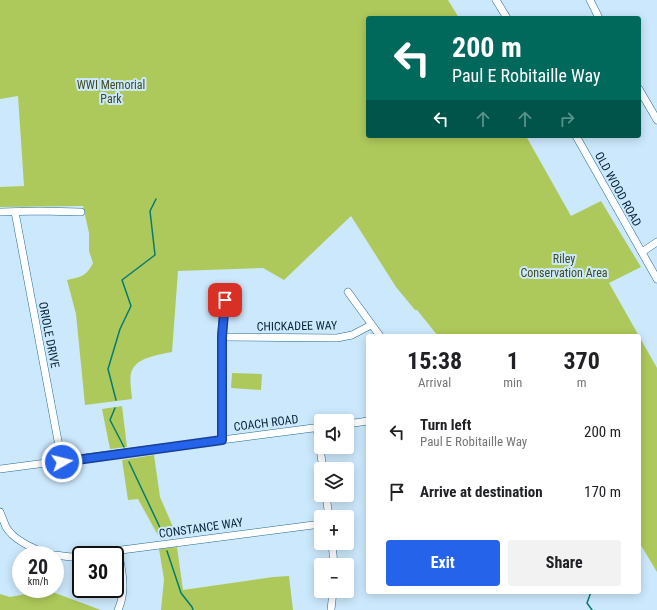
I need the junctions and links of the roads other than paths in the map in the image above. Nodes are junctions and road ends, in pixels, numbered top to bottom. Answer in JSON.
{"nodes":[{"id":1,"x":496,"y":0,"type":"edge"},
{"id":2,"x":590,"y":0,"type":"edge"},
{"id":3,"x":506,"y":16,"type":"edge"},
{"id":4,"x":598,"y":16,"type":"edge"},
{"id":5,"x":641,"y":92,"type":"edge"},
{"id":6,"x":657,"y":120,"type":"edge"},
{"id":7,"x":577,"y":138,"type":"edge"},
{"id":8,"x":0,"y":212,"type":"edge"},
{"id":9,"x":15,"y":212,"type":"junction"},
{"id":10,"x":81,"y":212,"type":"dead end"},
{"id":11,"x":657,"y":242,"type":"edge"},
{"id":12,"x":642,"y":252,"type":"junction"},
{"id":13,"x":657,"y":279,"type":"edge"},
{"id":14,"x":348,"y":292,"type":"dead end"},
{"id":15,"x":225,"y":300,"type":"dead end"},
{"id":16,"x":371,"y":325,"type":"junction"},
{"id":17,"x":378,"y":334,"type":"edge"},
{"id":18,"x":222,"y":337,"type":"junction"},
{"id":19,"x":366,"y":421,"type":"edge"},
{"id":20,"x":354,"y":423,"type":"edge"},
{"id":21,"x":314,"y":428,"type":"edge"},
{"id":22,"x":222,"y":440,"type":"junction"},
{"id":23,"x":62,"y":462,"type":"junction"},
{"id":24,"x":0,"y":469,"type":"edge"},
{"id":25,"x":0,"y":512,"type":"edge"},
{"id":26,"x":314,"y":525,"type":"edge"},
{"id":27,"x":28,"y":546,"type":"edge"},
{"id":28,"x":124,"y":550,"type":"edge"},
{"id":29,"x":122,"y":598,"type":"edge"},
{"id":30,"x":332,"y":598,"type":"edge"},
{"id":31,"x":118,"y":610,"type":"edge"},
{"id":32,"x":331,"y":610,"type":"edge"}],
"edges":[{"from":1,"to":3,"type":"street"},
{"from":2,"to":4,"type":"street"},
{"from":5,"to":6,"type":"street"},
{"from":7,"to":12,"type":"street","name":"OLD WOOD ROAD"},
{"from":8,"to":9,"type":"street"},
{"from":9,"to":10,"type":"street"},
{"from":9,"to":23,"type":"street","name":"ORIOLE DRIVE"},
{"from":11,"to":12,"type":"street"},
{"from":12,"to":13,"type":"street","name":"OLD WOOD ROAD"},
{"from":14,"to":16,"type":"street"},
{"from":15,"to":18,"type":"street"},
{"from":16,"to":17,"type":"street"},
{"from":16,"to":18,"type":"street","name":"CHICKADEE WAY"},
{"from":18,"to":22,"type":"street"},
{"from":19,"to":20,"type":"street"},
{"from":21,"to":22,"type":"street","name":"COACH ROAD"},
{"from":22,"to":23,"type":"street","name":"COACH ROAD"},
{"from":23,"to":24,"type":"street","name":"COACH ROAD"},
{"from":25,"to":27,"type":"street"},
{"from":26,"to":28,"type":"street","name":"CONSTANCE WAY"},
{"from":29,"to":31,"type":"street"},
{"from":30,"to":32,"type":"street"}]}
